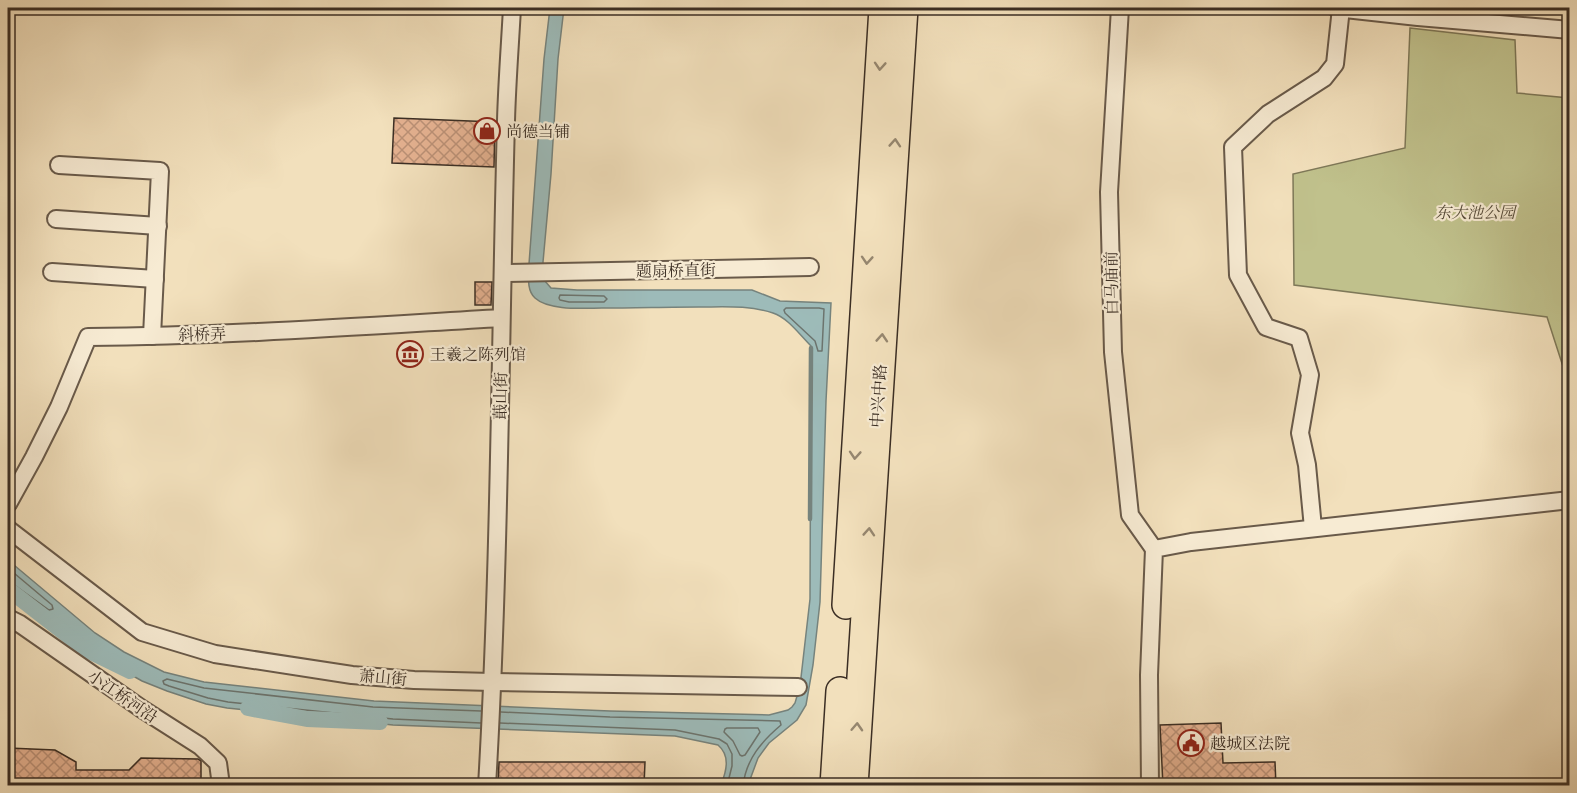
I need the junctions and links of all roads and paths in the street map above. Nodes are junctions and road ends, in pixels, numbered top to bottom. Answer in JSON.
{"nodes":[{"id":1,"x":512,"y":8,"type":"edge"},
{"id":2,"x":884,"y":8,"type":"edge"},
{"id":3,"x":904,"y":8,"type":"edge"},
{"id":4,"x":1120,"y":8,"type":"edge"},
{"id":5,"x":1336,"y":8,"type":"edge"},
{"id":6,"x":1341,"y":8,"type":"edge"},
{"id":7,"x":1569,"y":30,"type":"edge"},
{"id":8,"x":59,"y":165,"type":"dead end"},
{"id":9,"x":56,"y":219,"type":"dead end"},
{"id":10,"x":158,"y":226,"type":"junction"},
{"id":11,"x":810,"y":267,"type":"dead end"},
{"id":12,"x":52,"y":272,"type":"dead end"},
{"id":13,"x":503,"y":273,"type":"junction"},
{"id":14,"x":155,"y":279,"type":"junction"},
{"id":15,"x":501,"y":318,"type":"junction"},
{"id":16,"x":152,"y":336,"type":"junction"},
{"id":17,"x":1569,"y":500,"type":"edge"},
{"id":18,"x":8,"y":504,"type":"edge"},
{"id":19,"x":1313,"y":528,"type":"junction"},
{"id":20,"x":8,"y":529,"type":"edge"},
{"id":21,"x":1154,"y":549,"type":"junction"},
{"id":22,"x":8,"y":618,"type":"edge"},
{"id":23,"x":492,"y":687,"type":"junction"},
{"id":24,"x":798,"y":687,"type":"dead end"},
{"id":25,"x":219,"y":786,"type":"edge"},
{"id":26,"x":487,"y":786,"type":"edge"},
{"id":27,"x":834,"y":786,"type":"edge"},
{"id":28,"x":854,"y":786,"type":"edge"},
{"id":29,"x":1150,"y":786,"type":"edge"}],
"edges":[{"from":1,"to":13,"type":"street","name":"蕺山街"},
{"from":2,"to":27,"type":"main road","name":"中兴中路","one_way":true},
{"from":28,"to":3,"type":"main road","name":"中兴中路","one_way":true},
{"from":4,"to":21,"type":"street","name":"白马庙前"},
{"from":5,"to":6,"type":"street"},
{"from":6,"to":7,"type":"street"},
{"from":6,"to":19,"type":"street"},
{"from":8,"to":10,"type":"street"},
{"from":9,"to":10,"type":"street"},
{"from":10,"to":14,"type":"street"},
{"from":11,"to":13,"type":"street","name":"题扇桥直街"},
{"from":12,"to":14,"type":"street"},
{"from":13,"to":15,"type":"street","name":"蕺山街"},
{"from":14,"to":16,"type":"street"},
{"from":15,"to":16,"type":"street","name":"斜桥弄"},
{"from":15,"to":23,"type":"street","name":"蕺山街"},
{"from":16,"to":18,"type":"street","name":"斜桥弄"},
{"from":17,"to":19,"type":"street"},
{"from":19,"to":21,"type":"street"},
{"from":20,"to":23,"type":"street","name":"萧山街"},
{"from":21,"to":29,"type":"street"},
{"from":22,"to":25,"type":"street","name":"小江桥河沿"},
{"from":23,"to":24,"type":"street","name":"萧山街"},
{"from":23,"to":26,"type":"street","name":"蕺山街"}]}
